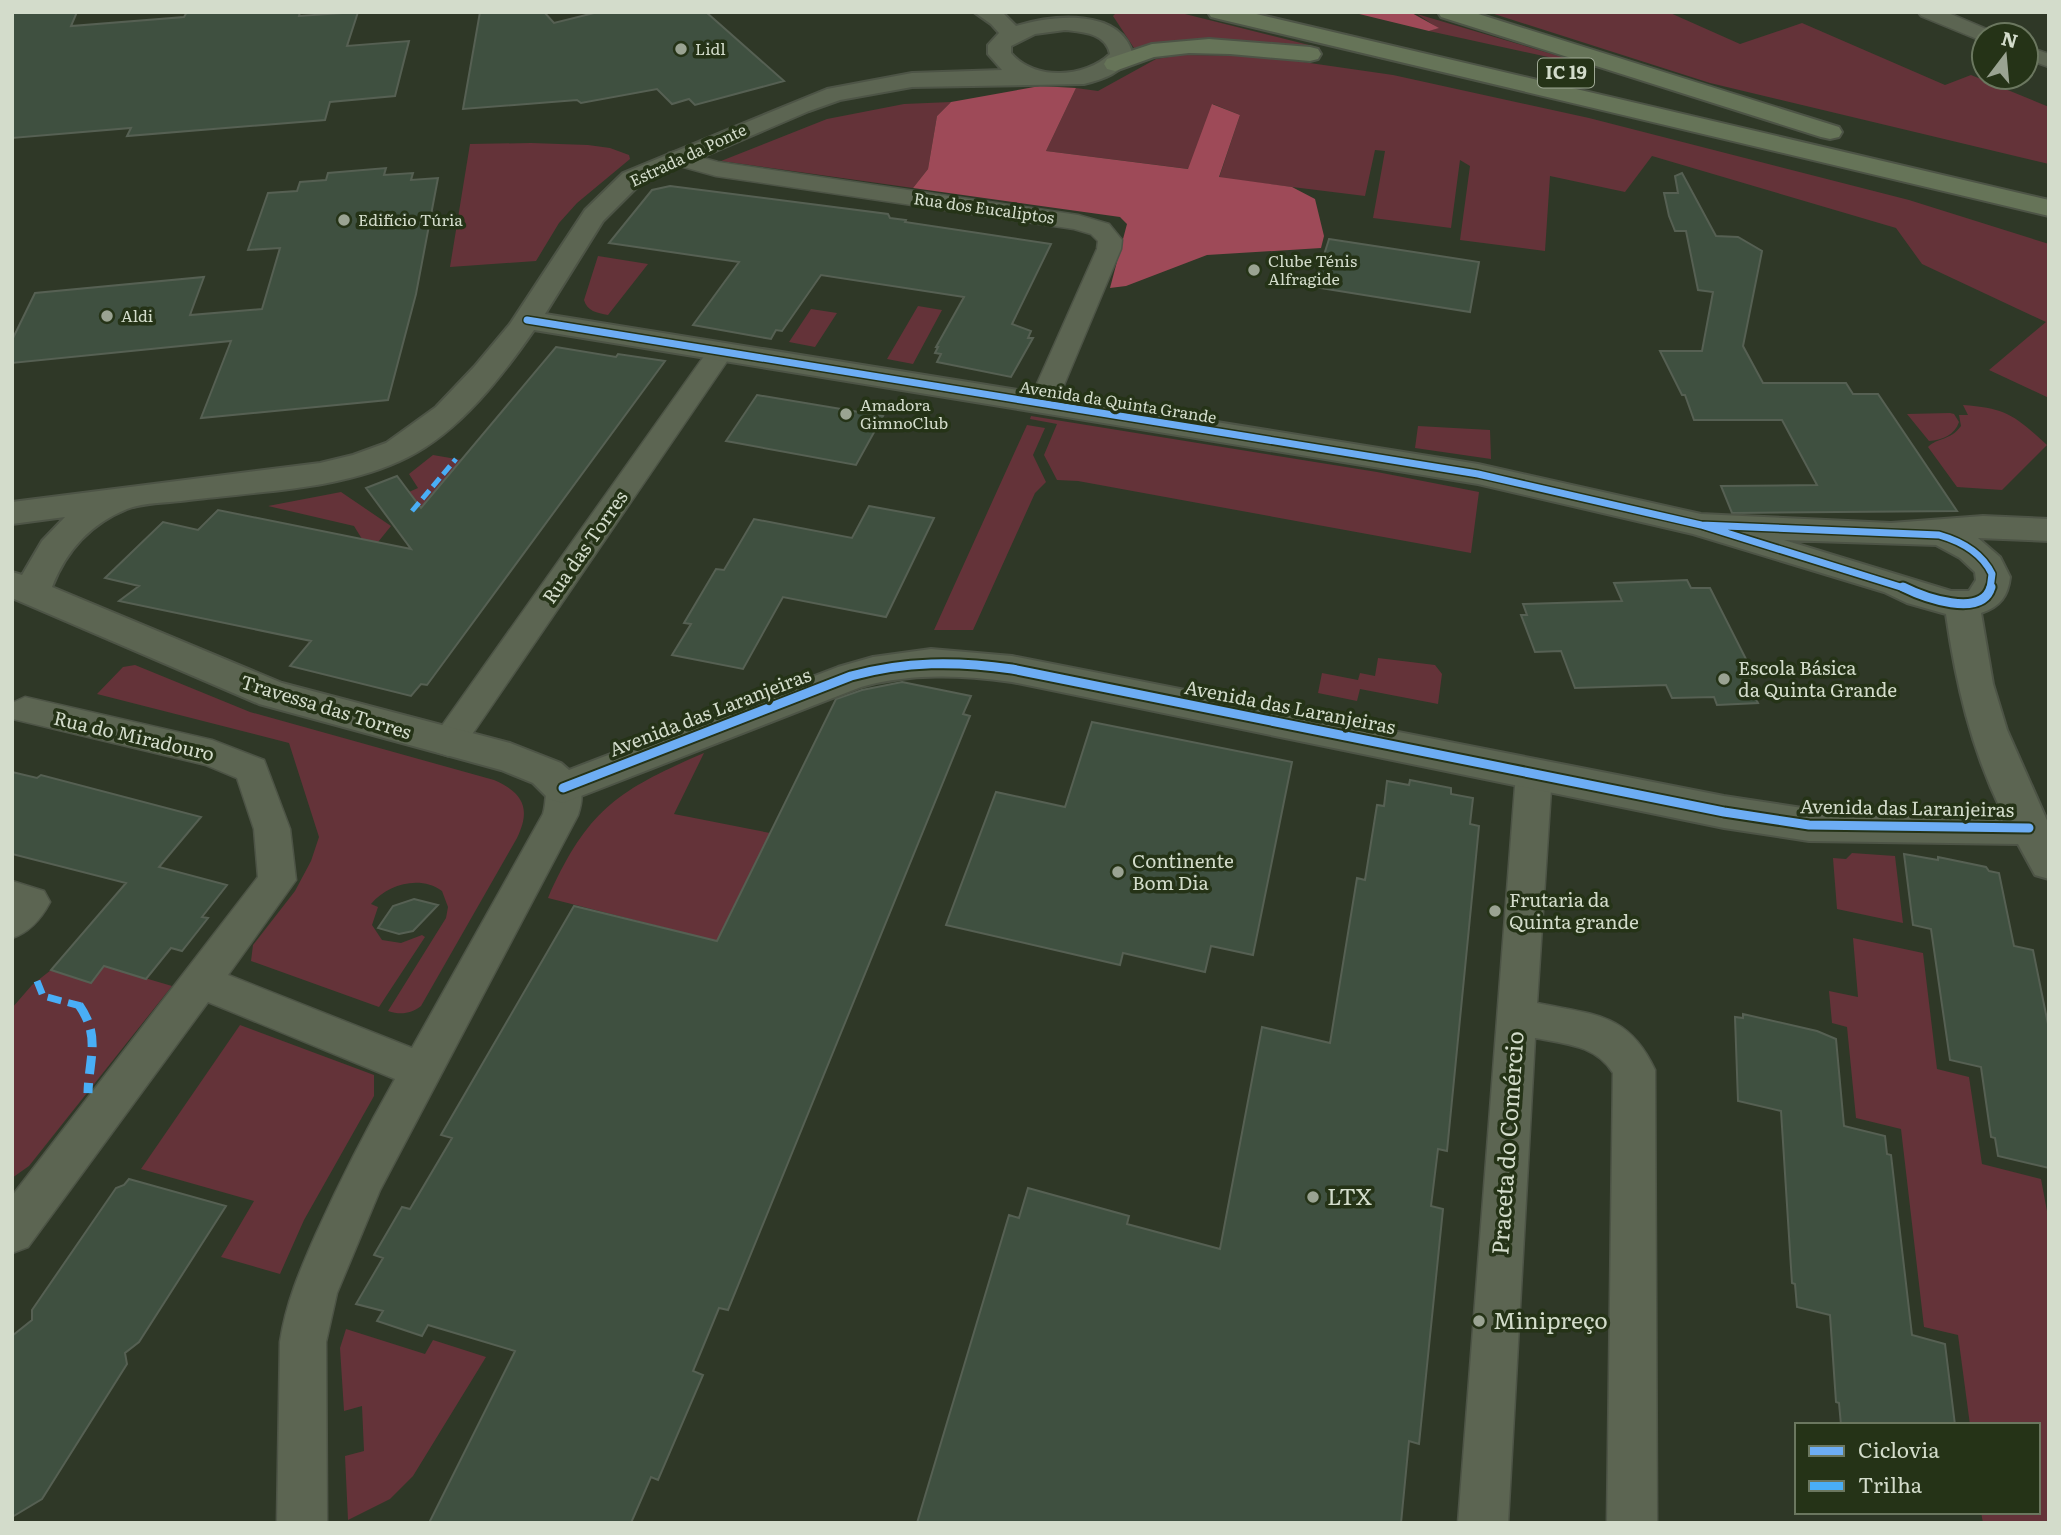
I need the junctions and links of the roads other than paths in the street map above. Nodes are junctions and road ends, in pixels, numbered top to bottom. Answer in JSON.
{"nodes":[{"id":1,"x":985,"y":12,"type":"edge"},
{"id":2,"x":1105,"y":12,"type":"edge"},
{"id":3,"x":1219,"y":12,"type":"edge"},
{"id":4,"x":1302,"y":12,"type":"edge"},
{"id":5,"x":1449,"y":12,"type":"edge"},
{"id":6,"x":1928,"y":12,"type":"edge"},
{"id":7,"x":1066,"y":20,"type":"edge"},
{"id":8,"x":1970,"y":29,"type":"edge"},
{"id":9,"x":1009,"y":32,"type":"edge"},
{"id":10,"x":1114,"y":37,"type":"junction"},
{"id":11,"x":1115,"y":64,"type":"junction"},
{"id":12,"x":1487,"y":75,"type":"junction"},
{"id":13,"x":1037,"y":76,"type":"junction"},
{"id":14,"x":912,"y":80,"type":"junction"},
{"id":15,"x":1830,"y":132,"type":"junction"},
{"id":16,"x":1855,"y":138,"type":"dead end"},
{"id":17,"x":1786,"y":145,"type":"junction"},
{"id":18,"x":677,"y":158,"type":"junction"},
{"id":19,"x":2049,"y":208,"type":"edge"},
{"id":20,"x":2022,"y":227,"type":"dead end"},
{"id":21,"x":527,"y":320,"type":"junction"},
{"id":22,"x":721,"y":351,"type":"junction"},
{"id":23,"x":1042,"y":404,"type":"junction"},
{"id":24,"x":130,"y":496,"type":"junction"},
{"id":25,"x":12,"y":513,"type":"edge"},
{"id":26,"x":1701,"y":525,"type":"junction"},
{"id":27,"x":2049,"y":530,"type":"edge"},
{"id":28,"x":1930,"y":532,"type":"junction"},
{"id":29,"x":1891,"y":534,"type":"junction"},
{"id":30,"x":1989,"y":566,"type":"junction"},
{"id":31,"x":1896,"y":584,"type":"junction"},
{"id":32,"x":23,"y":588,"type":"edge"},
{"id":33,"x":1962,"y":604,"type":"junction"},
{"id":34,"x":25,"y":710,"type":"dead end"},
{"id":35,"x":448,"y":743,"type":"junction"},
{"id":36,"x":1534,"y":774,"type":"junction"},
{"id":37,"x":563,"y":788,"type":"junction"},
{"id":38,"x":2029,"y":828,"type":"junction"},
{"id":39,"x":2049,"y":863,"type":"edge"},
{"id":40,"x":12,"y":896,"type":"edge"},
{"id":41,"x":12,"y":922,"type":"edge"},
{"id":42,"x":201,"y":981,"type":"junction"},
{"id":43,"x":1516,"y":1016,"type":"junction"},
{"id":44,"x":421,"y":1071,"type":"junction"},
{"id":45,"x":12,"y":1232,"type":"edge"},
{"id":46,"x":302,"y":1523,"type":"edge"},
{"id":47,"x":1483,"y":1523,"type":"edge"},
{"id":48,"x":1632,"y":1523,"type":"edge"}],
"edges":[{"from":1,"to":9,"type":"street"},
{"from":2,"to":10,"type":"street"},
{"from":3,"to":12,"type":"highway","number":"IC 19"},
{"from":4,"to":15,"type":"highway","number":"IC 19"},
{"from":5,"to":15,"type":"highway"},
{"from":6,"to":8,"type":"street"},
{"from":7,"to":9,"type":"street","name":"Estrada da Ponte"},
{"from":7,"to":10,"type":"street"},
{"from":9,"to":13,"type":"street"},
{"from":9,"to":14,"type":"street","name":"Estrada da Ponte"},
{"from":10,"to":11,"type":"street"},
{"from":11,"to":12,"type":"highway"},
{"from":11,"to":13,"type":"street","name":"Estrada da Ponte"},
{"from":12,"to":17,"type":"highway","number":"IC 19"},
{"from":13,"to":14,"type":"street","name":"Estrada da Ponte"},
{"from":14,"to":18,"type":"street","name":"Estrada da Ponte"},
{"from":15,"to":16,"type":"highway","number":"IC 19"},
{"from":17,"to":19,"type":"highway","number":"IC 19"},
{"from":17,"to":20,"type":"highway"},
{"from":18,"to":21,"type":"street","name":"Estrada da Ponte"},
{"from":18,"to":23,"type":"street","name":"Rua dos Eucaliptos"},
{"from":21,"to":22,"type":"street","name":"Avenida da Quinta Grande"},
{"from":21,"to":24,"type":"street"},
{"from":22,"to":23,"type":"street","name":"Avenida da Quinta Grande"},
{"from":22,"to":35,"type":"street","name":"Rua das Torres"},
{"from":23,"to":26,"type":"street","name":"Avenida da Quinta Grande"},
{"from":24,"to":25,"type":"street"},
{"from":24,"to":32,"type":"street"},
{"from":26,"to":29,"type":"street","name":"Avenida da Quinta Grande"},
{"from":26,"to":31,"type":"street","name":"Avenida da Quinta Grande"},
{"from":27,"to":28,"type":"street"},
{"from":27,"to":30,"type":"street"},
{"from":28,"to":29,"type":"street","name":"Avenida da Quinta Grande"},
{"from":28,"to":30,"type":"street","name":"Avenida da Quinta Grande"},
{"from":29,"to":31,"type":"street"},
{"from":30,"to":33,"type":"street"},
{"from":31,"to":33,"type":"street","name":"Avenida da Quinta Grande"},
{"from":32,"to":35,"type":"street","name":"Travessa das Torres"},
{"from":33,"to":38,"type":"street"},
{"from":34,"to":42,"type":"street","name":"Rua do Miradouro"},
{"from":35,"to":37,"type":"street","name":"Travessa das Torres"},
{"from":36,"to":37,"type":"street","name":"Avenida das Laranjeiras"},
{"from":36,"to":38,"type":"street","name":"Avenida das Laranjeiras"},
{"from":36,"to":43,"type":"street"},
{"from":37,"to":44,"type":"street"},
{"from":38,"to":39,"type":"street"},
{"from":40,"to":41,"type":"street"},
{"from":42,"to":44,"type":"street"},
{"from":42,"to":45,"type":"street","name":"Rua do Miradouro"},
{"from":43,"to":47,"type":"street","name":"Praceta do Comércio"},
{"from":43,"to":48,"type":"street","name":"Praceta do Comércio"},
{"from":44,"to":46,"type":"street"}]}
